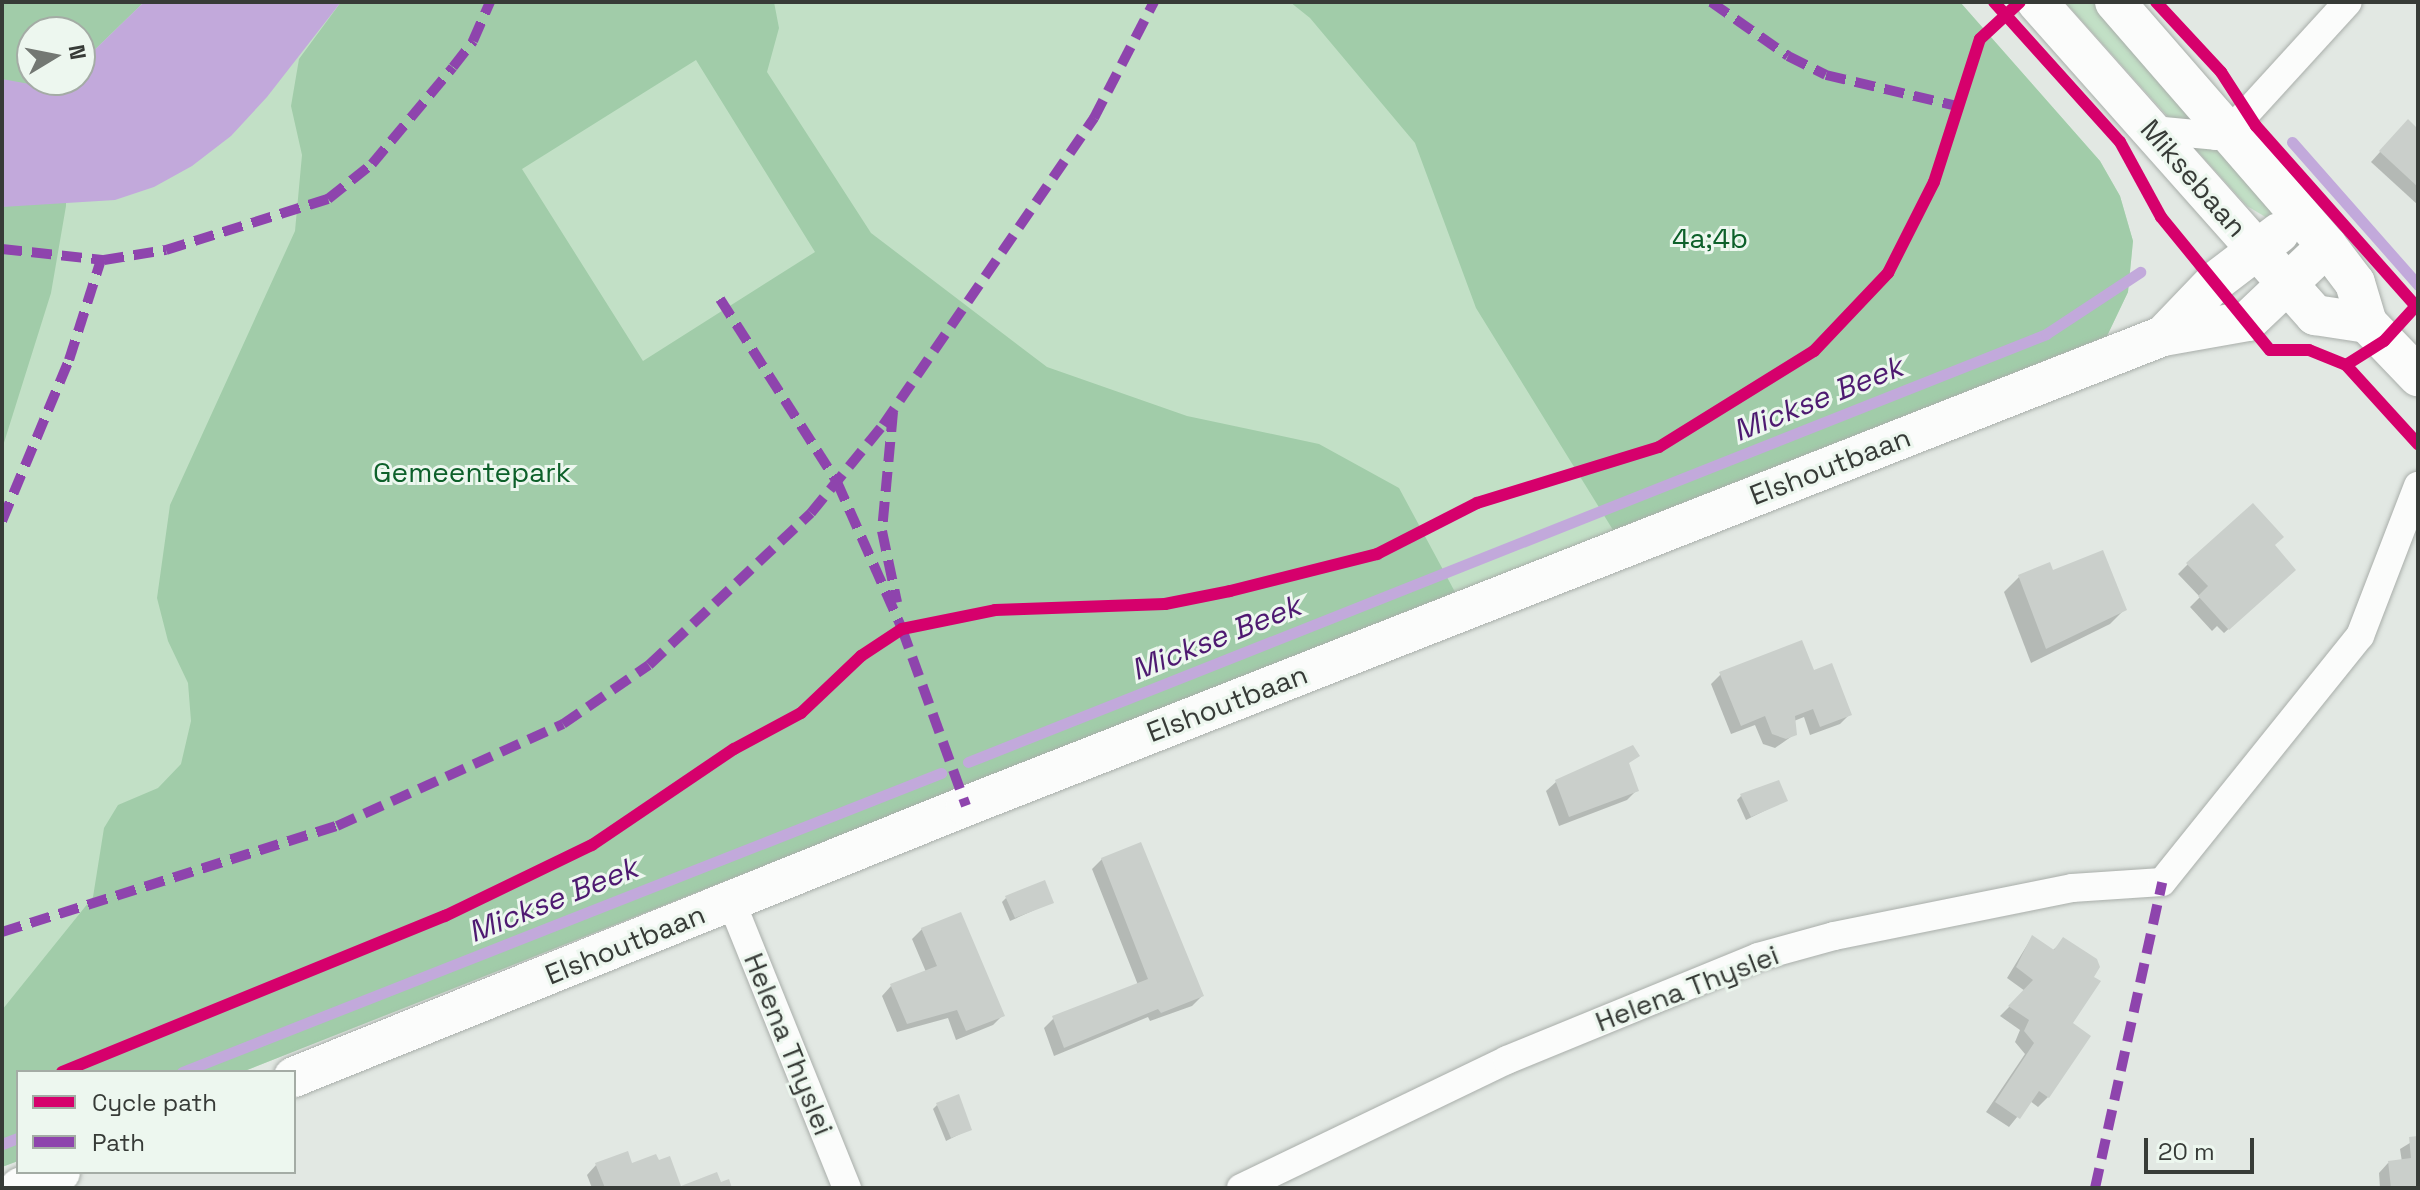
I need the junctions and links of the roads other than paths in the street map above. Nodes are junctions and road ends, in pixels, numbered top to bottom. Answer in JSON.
{"nodes":[{"id":1,"x":2037,"y":2,"type":"edge"},
{"id":2,"x":2115,"y":2,"type":"edge"},
{"id":3,"x":2348,"y":2,"type":"edge"},
{"id":4,"x":2153,"y":130,"type":"junction"},
{"id":5,"x":2231,"y":130,"type":"junction"},
{"id":6,"x":2300,"y":215,"type":"junction"},
{"id":7,"x":2327,"y":246,"type":"junction"},
{"id":8,"x":2258,"y":250,"type":"junction"},
{"id":9,"x":2287,"y":284,"type":"junction"},
{"id":10,"x":2367,"y":323,"type":"junction"},
{"id":11,"x":2163,"y":336,"type":"junction"},
{"id":12,"x":2418,"y":376,"type":"edge"},
{"id":13,"x":2418,"y":486,"type":"edge"},
{"id":14,"x":731,"y":901,"type":"junction"},
{"id":15,"x":296,"y":1076,"type":"edge"},
{"id":16,"x":55,"y":1174,"type":"edge"},
{"id":17,"x":20,"y":1188,"type":"edge"},
{"id":18,"x":847,"y":1188,"type":"edge"},
{"id":19,"x":1241,"y":1188,"type":"edge"}],
"edges":[{"from":1,"to":4,"type":"main road","name":"Miksebaan"},
{"from":2,"to":5,"type":"main road","name":"Miksebaan"},
{"from":3,"to":5,"type":"street"},
{"from":4,"to":5,"type":"street"},
{"from":4,"to":8,"type":"main road","name":"Miksebaan"},
{"from":5,"to":6,"type":"main road","name":"Miksebaan"},
{"from":6,"to":7,"type":"main road","name":"Miksebaan"},
{"from":6,"to":8,"type":"main road","name":"Elshoutbaan"},
{"from":7,"to":9,"type":"main road","name":"Elshoutbaan"},
{"from":7,"to":10,"type":"main road","name":"Miksebaan"},
{"from":8,"to":9,"type":"main road","name":"Miksebaan"},
{"from":8,"to":11,"type":"main road","name":"Elshoutbaan"},
{"from":9,"to":10,"type":"main road","name":"Miksebaan"},
{"from":9,"to":11,"type":"main road","name":"Elshoutbaan"},
{"from":10,"to":12,"type":"main road","name":"Miksebaan"},
{"from":11,"to":14,"type":"main road","name":"Elshoutbaan"},
{"from":13,"to":19,"type":"street","name":"Helena Thyslei"},
{"from":14,"to":15,"type":"main road","name":"Elshoutbaan"},
{"from":14,"to":18,"type":"street","name":"Helena Thyslei"},
{"from":16,"to":17,"type":"main road"}]}
